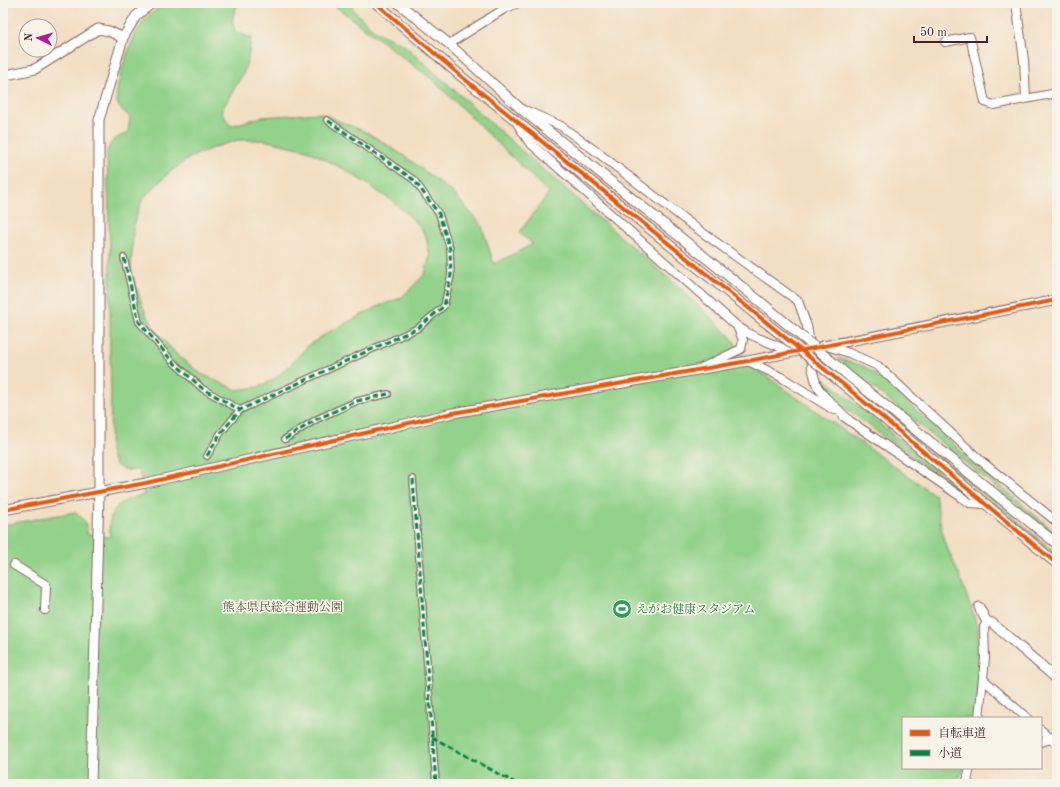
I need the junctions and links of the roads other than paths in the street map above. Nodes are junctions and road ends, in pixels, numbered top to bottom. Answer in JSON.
{"nodes":[{"id":1,"x":152,"y":3,"type":"edge"},
{"id":2,"x":376,"y":3,"type":"edge"},
{"id":3,"x":398,"y":3,"type":"edge"},
{"id":4,"x":518,"y":3,"type":"edge"},
{"id":5,"x":1016,"y":3,"type":"edge"},
{"id":6,"x":123,"y":38,"type":"junction"},
{"id":7,"x":945,"y":42,"type":"dead end"},
{"id":8,"x":449,"y":44,"type":"junction"},
{"id":9,"x":3,"y":74,"type":"edge"},
{"id":10,"x":1057,"y":93,"type":"edge"},
{"id":11,"x":1026,"y":98,"type":"junction"},
{"id":12,"x":521,"y":109,"type":"junction"},
{"id":13,"x":514,"y":119,"type":"junction"},
{"id":14,"x":327,"y":120,"type":"dead end"},
{"id":15,"x":124,"y":258,"type":"dead end"},
{"id":16,"x":1057,"y":300,"type":"edge"},
{"id":17,"x":737,"y":326,"type":"junction"},
{"id":18,"x":824,"y":345,"type":"junction"},
{"id":19,"x":811,"y":349,"type":"junction"},
{"id":20,"x":792,"y":352,"type":"junction"},
{"id":21,"x":748,"y":361,"type":"junction"},
{"id":22,"x":697,"y":370,"type":"junction"},
{"id":23,"x":388,"y":394,"type":"dead end"},
{"id":24,"x":240,"y":410,"type":"junction"},
{"id":25,"x":848,"y":419,"type":"junction"},
{"id":26,"x":285,"y":439,"type":"dead end"},
{"id":27,"x":207,"y":456,"type":"dead end"},
{"id":28,"x":412,"y":479,"type":"dead end"},
{"id":29,"x":99,"y":492,"type":"junction"},
{"id":30,"x":984,"y":504,"type":"junction"},
{"id":31,"x":3,"y":510,"type":"edge"},
{"id":32,"x":1057,"y":522,"type":"edge"},
{"id":33,"x":1057,"y":544,"type":"edge"},
{"id":34,"x":1057,"y":564,"type":"edge"},
{"id":35,"x":14,"y":565,"type":"dead end"},
{"id":36,"x":979,"y":607,"type":"dead end"},
{"id":37,"x":45,"y":610,"type":"dead end"},
{"id":38,"x":987,"y":622,"type":"junction"},
{"id":39,"x":1057,"y":678,"type":"edge"},
{"id":40,"x":984,"y":680,"type":"junction"},
{"id":41,"x":979,"y":717,"type":"edge"},
{"id":42,"x":1026,"y":717,"type":"edge"},
{"id":43,"x":1042,"y":731,"type":"edge"},
{"id":44,"x":1055,"y":739,"type":"edge"},
{"id":45,"x":1042,"y":742,"type":"edge"},
{"id":46,"x":970,"y":769,"type":"edge"},
{"id":47,"x":967,"y":783,"type":"edge"},
{"id":48,"x":91,"y":784,"type":"edge"},
{"id":49,"x":436,"y":784,"type":"edge"}],
"edges":[{"from":1,"to":6,"type":"street"},
{"from":2,"to":13,"type":"street"},
{"from":3,"to":8,"type":"street"},
{"from":4,"to":8,"type":"street"},
{"from":5,"to":11,"type":"street"},
{"from":6,"to":9,"type":"street"},
{"from":6,"to":29,"type":"street"},
{"from":7,"to":11,"type":"street"},
{"from":8,"to":12,"type":"street"},
{"from":10,"to":11,"type":"street"},
{"from":12,"to":19,"type":"street"},
{"from":12,"to":33,"type":"street","bridge":true},
{"from":13,"to":17,"type":"street"},
{"from":13,"to":30,"type":"street","bridge":true},
{"from":14,"to":24,"type":"street"},
{"from":15,"to":24,"type":"street"},
{"from":16,"to":18,"type":"street"},
{"from":17,"to":20,"type":"street"},
{"from":17,"to":22,"type":"street"},
{"from":18,"to":19,"type":"street"},
{"from":18,"to":32,"type":"street"},
{"from":19,"to":20,"type":"street"},
{"from":19,"to":25,"type":"street"},
{"from":20,"to":21,"type":"street"},
{"from":21,"to":22,"type":"street"},
{"from":21,"to":25,"type":"street"},
{"from":22,"to":29,"type":"street"},
{"from":23,"to":26,"type":"street"},
{"from":24,"to":27,"type":"street"},
{"from":25,"to":30,"type":"street"},
{"from":28,"to":49,"type":"street"},
{"from":29,"to":31,"type":"street"},
{"from":29,"to":48,"type":"street"},
{"from":30,"to":34,"type":"street"},
{"from":35,"to":37,"type":"street"},
{"from":36,"to":38,"type":"street"},
{"from":38,"to":39,"type":"street"},
{"from":38,"to":40,"type":"street"},
{"from":40,"to":41,"type":"street"},
{"from":40,"to":42,"type":"street"},
{"from":43,"to":44,"type":"street"},
{"from":44,"to":45,"type":"street"},
{"from":46,"to":47,"type":"street"}]}
